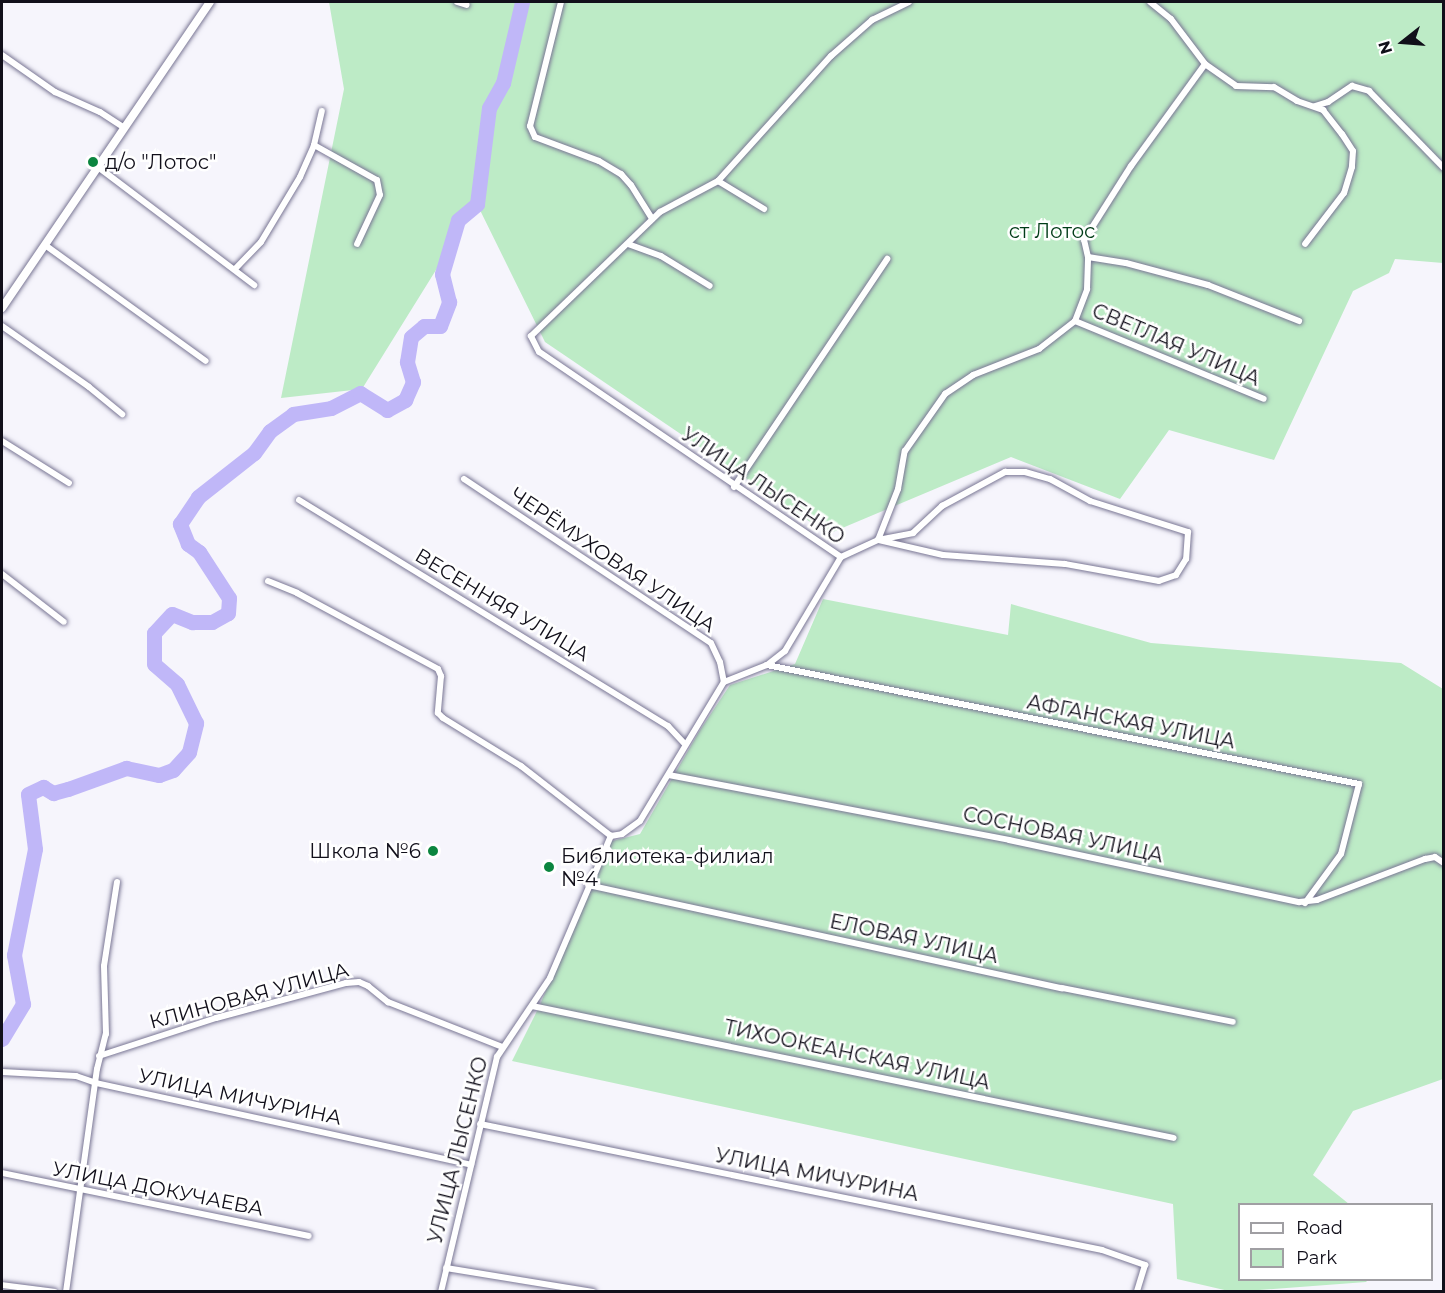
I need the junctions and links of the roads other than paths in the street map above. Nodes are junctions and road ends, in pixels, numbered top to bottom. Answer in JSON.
{"nodes":[{"id":1,"x":210,"y":2,"type":"edge"},
{"id":2,"x":457,"y":2,"type":"edge"},
{"id":3,"x":561,"y":2,"type":"edge"},
{"id":4,"x":909,"y":2,"type":"edge"},
{"id":5,"x":1150,"y":2,"type":"edge"},
{"id":6,"x":467,"y":5,"type":"dead end"},
{"id":7,"x":2,"y":54,"type":"edge"},
{"id":8,"x":1205,"y":64,"type":"junction"},
{"id":9,"x":1314,"y":106,"type":"junction"},
{"id":10,"x":322,"y":111,"type":"dead end"},
{"id":11,"x":123,"y":127,"type":"junction"},
{"id":12,"x":314,"y":145,"type":"junction"},
{"id":13,"x":98,"y":167,"type":"junction"},
{"id":14,"x":1443,"y":168,"type":"edge"},
{"id":15,"x":718,"y":181,"type":"junction"},
{"id":16,"x":764,"y":209,"type":"dead end"},
{"id":17,"x":652,"y":219,"type":"junction"},
{"id":18,"x":357,"y":244,"type":"dead end"},
{"id":19,"x":628,"y":244,"type":"junction"},
{"id":20,"x":1305,"y":244,"type":"dead end"},
{"id":21,"x":45,"y":245,"type":"junction"},
{"id":22,"x":1088,"y":256,"type":"junction"},
{"id":23,"x":887,"y":259,"type":"dead end"},
{"id":24,"x":235,"y":269,"type":"junction"},
{"id":25,"x":254,"y":285,"type":"dead end"},
{"id":26,"x":710,"y":286,"type":"dead end"},
{"id":27,"x":2,"y":308,"type":"edge"},
{"id":28,"x":1075,"y":321,"type":"junction"},
{"id":29,"x":1299,"y":321,"type":"dead end"},
{"id":30,"x":2,"y":326,"type":"edge"},
{"id":31,"x":206,"y":361,"type":"dead end"},
{"id":32,"x":1264,"y":399,"type":"dead end"},
{"id":33,"x":122,"y":414,"type":"dead end"},
{"id":34,"x":2,"y":441,"type":"edge"},
{"id":35,"x":464,"y":479,"type":"dead end"},
{"id":36,"x":69,"y":483,"type":"dead end"},
{"id":37,"x":734,"y":487,"type":"junction"},
{"id":38,"x":298,"y":500,"type":"dead end"},
{"id":39,"x":878,"y":540,"type":"junction"},
{"id":40,"x":841,"y":557,"type":"junction"},
{"id":41,"x":2,"y":574,"type":"edge"},
{"id":42,"x":268,"y":581,"type":"dead end"},
{"id":43,"x":64,"y":622,"type":"dead end"},
{"id":44,"x":767,"y":665,"type":"junction"},
{"id":45,"x":724,"y":682,"type":"junction"},
{"id":46,"x":685,"y":744,"type":"junction"},
{"id":47,"x":669,"y":775,"type":"junction"},
{"id":48,"x":611,"y":836,"type":"junction"},
{"id":49,"x":1443,"y":863,"type":"edge"},
{"id":50,"x":117,"y":882,"type":"dead end"},
{"id":51,"x":588,"y":885,"type":"junction"},
{"id":52,"x":1305,"y":903,"type":"junction"},
{"id":53,"x":532,"y":1006,"type":"junction"},
{"id":54,"x":1233,"y":1022,"type":"dead end"},
{"id":55,"x":502,"y":1047,"type":"junction"},
{"id":56,"x":99,"y":1056,"type":"junction"},
{"id":57,"x":2,"y":1072,"type":"edge"},
{"id":58,"x":96,"y":1083,"type":"junction"},
{"id":59,"x":480,"y":1124,"type":"junction"},
{"id":60,"x":1174,"y":1138,"type":"dead end"},
{"id":61,"x":471,"y":1165,"type":"junction"},
{"id":62,"x":2,"y":1173,"type":"edge"},
{"id":63,"x":79,"y":1190,"type":"junction"},
{"id":64,"x":309,"y":1236,"type":"dead end"},
{"id":65,"x":446,"y":1268,"type":"junction"},
{"id":66,"x":2,"y":1285,"type":"edge"},
{"id":67,"x":55,"y":1292,"type":"edge"},
{"id":68,"x":66,"y":1292,"type":"edge"},
{"id":69,"x":441,"y":1292,"type":"edge"},
{"id":70,"x":593,"y":1292,"type":"edge"},
{"id":71,"x":1137,"y":1292,"type":"edge"}],
"edges":[{"from":1,"to":11,"type":"street"},
{"from":2,"to":6,"type":"street"},
{"from":3,"to":17,"type":"street"},
{"from":4,"to":15,"type":"street","name":"УЛИЦА ЛЫСЕНКО"},
{"from":5,"to":8,"type":"street"},
{"from":7,"to":11,"type":"street"},
{"from":8,"to":9,"type":"street"},
{"from":8,"to":22,"type":"street"},
{"from":9,"to":14,"type":"street"},
{"from":9,"to":20,"type":"street"},
{"from":10,"to":12,"type":"street"},
{"from":11,"to":13,"type":"street"},
{"from":12,"to":18,"type":"street"},
{"from":12,"to":24,"type":"street"},
{"from":13,"to":21,"type":"street"},
{"from":13,"to":24,"type":"street"},
{"from":15,"to":16,"type":"street"},
{"from":15,"to":17,"type":"street","name":"УЛИЦА ЛЫСЕНКО"},
{"from":17,"to":19,"type":"street","name":"УЛИЦА ЛЫСЕНКО"},
{"from":19,"to":26,"type":"street"},
{"from":19,"to":37,"type":"street","name":"УЛИЦА ЛЫСЕНКО"},
{"from":21,"to":27,"type":"street"},
{"from":21,"to":31,"type":"street"},
{"from":22,"to":28,"type":"street"},
{"from":22,"to":29,"type":"street"},
{"from":23,"to":37,"type":"street"},
{"from":24,"to":25,"type":"street"},
{"from":28,"to":32,"type":"street","name":"СВЕТЛАЯ УЛИЦА"},
{"from":28,"to":39,"type":"street"},
{"from":30,"to":33,"type":"street"},
{"from":34,"to":36,"type":"street"},
{"from":35,"to":45,"type":"street","name":"ЧЕРЁМУХОВАЯ УЛИЦА"},
{"from":37,"to":40,"type":"street","name":"УЛИЦА ЛЫСЕНКО"},
{"from":38,"to":46,"type":"street","name":"ВЕСЕННЯЯ УЛИЦА"},
{"from":39,"to":39,"type":"street"},
{"from":39,"to":40,"type":"street"},
{"from":40,"to":44,"type":"street","name":"УЛИЦА ЛЫСЕНКО"},
{"from":41,"to":43,"type":"street"},
{"from":42,"to":48,"type":"street"},
{"from":44,"to":45,"type":"street","name":"УЛИЦА ЛЫСЕНКО"},
{"from":44,"to":52,"type":"street","name":"АФГАНСКАЯ УЛИЦА"},
{"from":45,"to":46,"type":"street"},
{"from":46,"to":47,"type":"street"},
{"from":47,"to":48,"type":"street"},
{"from":47,"to":52,"type":"street","name":"СОСНОВАЯ УЛИЦА"},
{"from":48,"to":51,"type":"street","name":"УЛИЦА ЛЫСЕНКО"},
{"from":49,"to":52,"type":"street"},
{"from":50,"to":56,"type":"street"},
{"from":51,"to":53,"type":"street","name":"УЛИЦА ЛЫСЕНКО"},
{"from":51,"to":54,"type":"street","name":"ЕЛОВАЯ УЛИЦА"},
{"from":53,"to":55,"type":"street","name":"УЛИЦА ЛЫСЕНКО"},
{"from":53,"to":60,"type":"street","name":"ТИХООКЕАНСКАЯ УЛИЦА"},
{"from":55,"to":56,"type":"street","name":"КЛИНОВАЯ УЛИЦА"},
{"from":55,"to":59,"type":"street","name":"УЛИЦА ЛЫСЕНКО"},
{"from":56,"to":58,"type":"street"},
{"from":57,"to":58,"type":"street","name":"УЛИЦА МИЧУРИНА"},
{"from":58,"to":61,"type":"street","name":"УЛИЦА МИЧУРИНА"},
{"from":58,"to":63,"type":"street"},
{"from":59,"to":61,"type":"street","name":"УЛИЦА ЛЫСЕНКО"},
{"from":59,"to":71,"type":"street","name":"УЛИЦА МИЧУРИНА"},
{"from":61,"to":65,"type":"street","name":"УЛИЦА ЛЫСЕНКО"},
{"from":62,"to":63,"type":"street","name":"УЛИЦА ДОКУЧАЕВА"},
{"from":63,"to":64,"type":"street","name":"УЛИЦА ДОКУЧАЕВА"},
{"from":63,"to":68,"type":"street"},
{"from":65,"to":69,"type":"street","name":"УЛИЦА ЛЫСЕНКО"},
{"from":65,"to":70,"type":"street"},
{"from":66,"to":67,"type":"street"}]}
